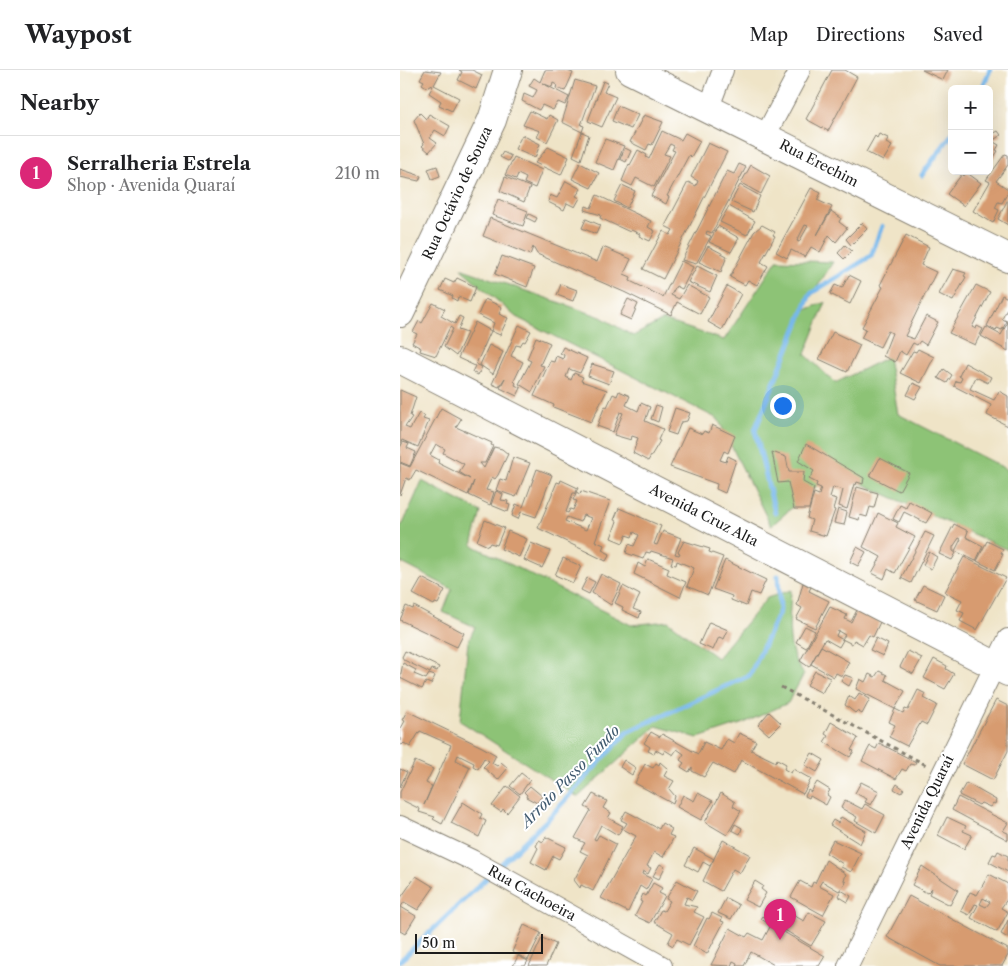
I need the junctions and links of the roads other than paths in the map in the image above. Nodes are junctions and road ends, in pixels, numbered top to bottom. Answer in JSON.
{"nodes":[{"id":1,"x":508,"y":70,"type":"edge"},
{"id":2,"x":630,"y":70,"type":"edge"},
{"id":3,"x":723,"y":70,"type":"edge"},
{"id":4,"x":800,"y":70,"type":"edge"},
{"id":5,"x":709,"y":107,"type":"junction"},
{"id":6,"x":765,"y":136,"type":"junction"},
{"id":7,"x":1008,"y":258,"type":"edge"},
{"id":8,"x":400,"y":313,"type":"edge"},
{"id":9,"x":400,"y":359,"type":"edge"},
{"id":10,"x":1008,"y":639,"type":"edge"},
{"id":11,"x":1001,"y":668,"type":"edge"},
{"id":12,"x":400,"y":826,"type":"edge"},
{"id":13,"x":662,"y":966,"type":"edge"},
{"id":14,"x":848,"y":966,"type":"edge"}],
"edges":[{"from":1,"to":8,"type":"street","name":"Rua Octávio de Souza"},
{"from":2,"to":5,"type":"street","name":"Rua Erechim"},
{"from":3,"to":5,"type":"street"},
{"from":4,"to":6,"type":"street"},
{"from":5,"to":6,"type":"street","name":"Rua Erechim"},
{"from":6,"to":7,"type":"street","name":"Rua Erechim"},
{"from":9,"to":11,"type":"street","name":"Avenida Cruz Alta"},
{"from":10,"to":11,"type":"street","name":"Avenida Quaraí"},
{"from":11,"to":14,"type":"street","name":"Avenida Quaraí"},
{"from":12,"to":13,"type":"street","name":"Rua Cachoeira"}]}
